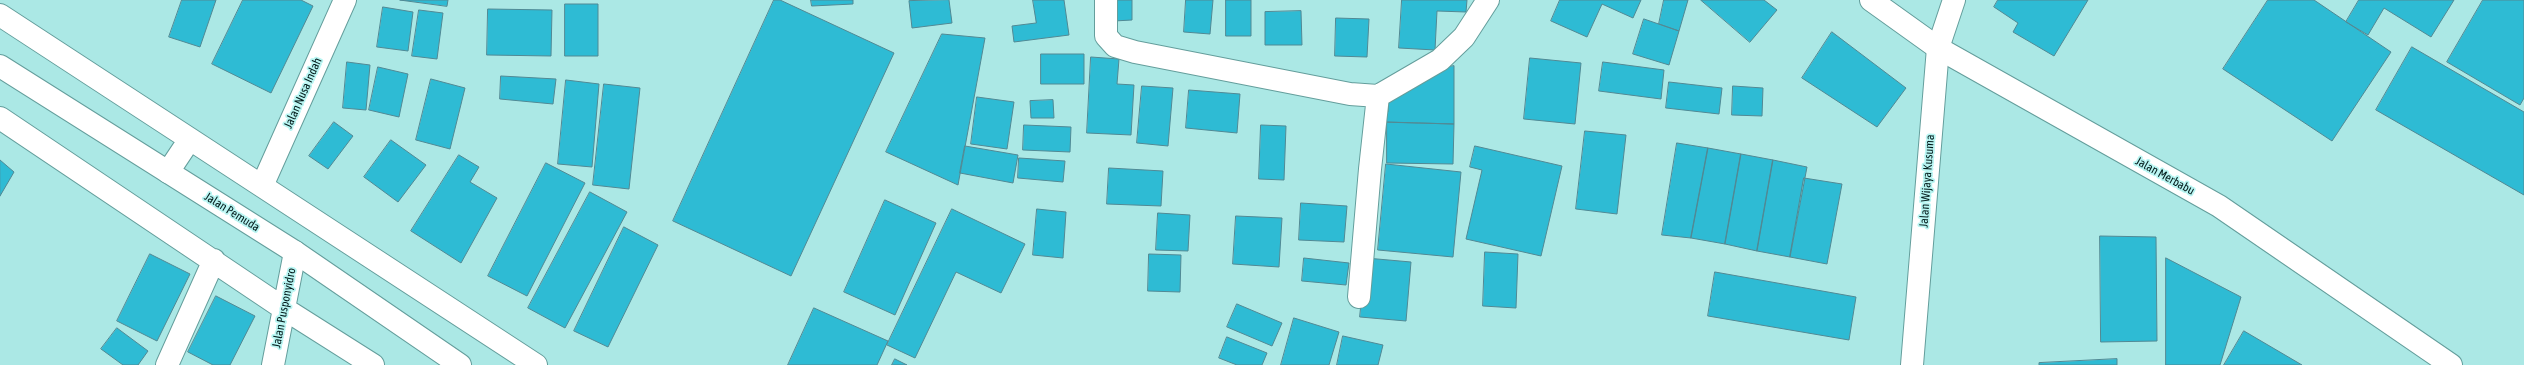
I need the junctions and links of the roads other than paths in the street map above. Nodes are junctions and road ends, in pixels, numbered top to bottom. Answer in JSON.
{"nodes":[{"id":1,"x":345,"y":0,"type":"edge"},
{"id":2,"x":1106,"y":0,"type":"edge"},
{"id":3,"x":1488,"y":0,"type":"edge"},
{"id":4,"x":1871,"y":0,"type":"edge"},
{"id":5,"x":1954,"y":0,"type":"edge"},
{"id":6,"x":0,"y":15,"type":"edge"},
{"id":7,"x":1938,"y":48,"type":"junction"},
{"id":8,"x":0,"y":66,"type":"edge"},
{"id":9,"x":1378,"y":96,"type":"junction"},
{"id":10,"x":0,"y":118,"type":"edge"},
{"id":11,"x":190,"y":139,"type":"junction"},
{"id":12,"x":168,"y":172,"type":"junction"},
{"id":13,"x":262,"y":186,"type":"junction"},
{"id":14,"x":295,"y":252,"type":"junction"},
{"id":15,"x":214,"y":260,"type":"junction"},
{"id":16,"x":1359,"y":297,"type":"dead end"},
{"id":17,"x":283,"y":308,"type":"junction"},
{"id":18,"x":167,"y":365,"type":"edge"},
{"id":19,"x":273,"y":365,"type":"edge"},
{"id":20,"x":373,"y":365,"type":"edge"},
{"id":21,"x":460,"y":365,"type":"edge"},
{"id":22,"x":536,"y":365,"type":"edge"},
{"id":23,"x":1912,"y":365,"type":"edge"},
{"id":24,"x":2451,"y":365,"type":"edge"}],
"edges":[{"from":1,"to":13,"type":"street","name":"Jalan Nusa Indah"},
{"from":2,"to":9,"type":"street"},
{"from":3,"to":9,"type":"street"},
{"from":4,"to":7,"type":"street","name":"Jalan Merbabu"},
{"from":5,"to":7,"type":"street","name":"Jalan Wijaya Kusuma"},
{"from":6,"to":11,"type":"street"},
{"from":7,"to":23,"type":"street","name":"Jalan Wijaya Kusuma"},
{"from":7,"to":24,"type":"street","name":"Jalan Merbabu"},
{"from":8,"to":12,"type":"street","name":"Jalan Pemuda"},
{"from":9,"to":16,"type":"street"},
{"from":10,"to":15,"type":"street"},
{"from":11,"to":12,"type":"street"},
{"from":11,"to":13,"type":"street"},
{"from":12,"to":14,"type":"street","name":"Jalan Pemuda"},
{"from":13,"to":22,"type":"street"},
{"from":14,"to":17,"type":"street","name":"Jalan Pusponyidro"},
{"from":14,"to":21,"type":"street","name":"Jalan Pemuda"},
{"from":15,"to":17,"type":"street"},
{"from":15,"to":18,"type":"street"},
{"from":17,"to":19,"type":"street","name":"Jalan Pusponyidro"},
{"from":17,"to":20,"type":"street"}]}
